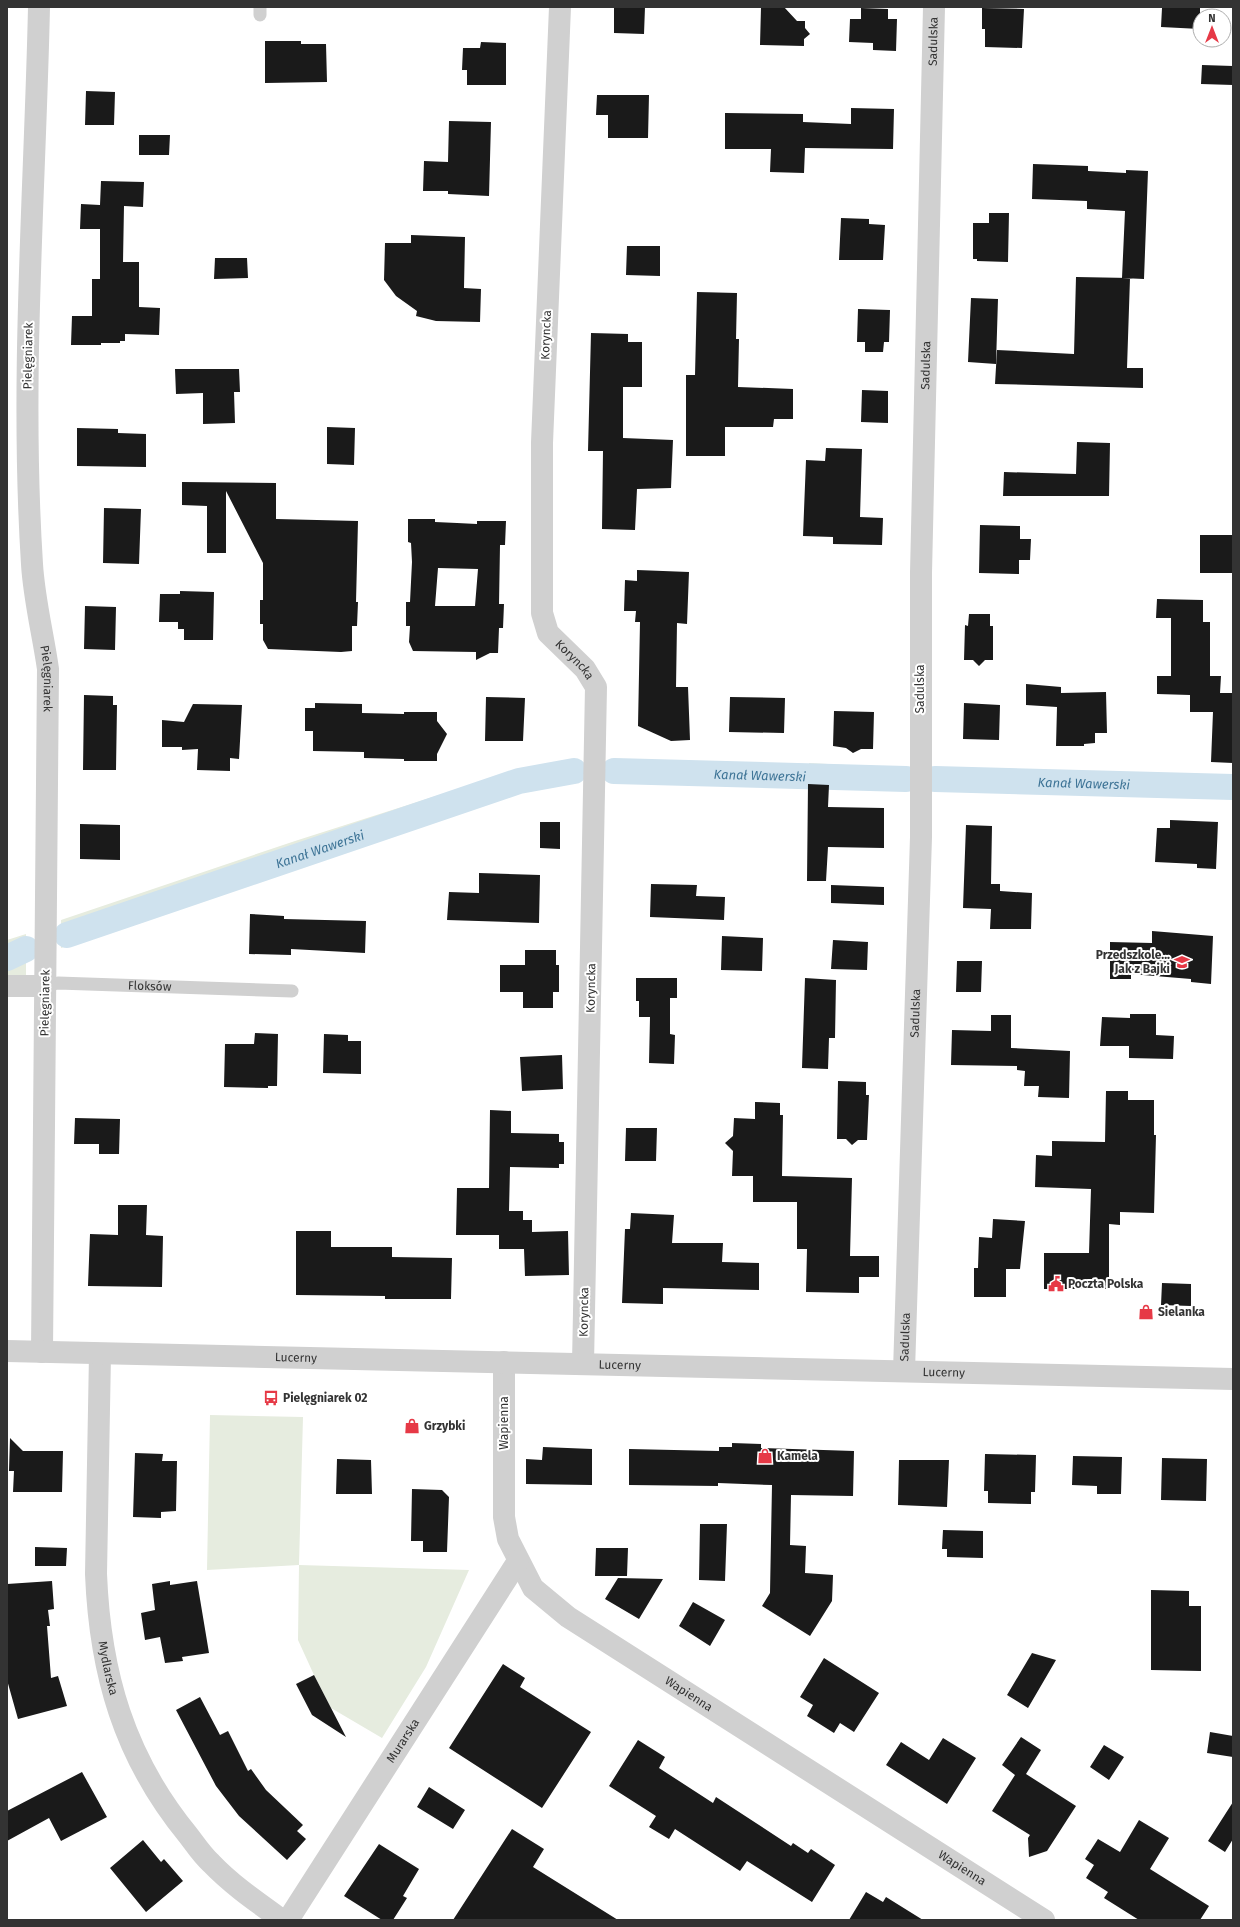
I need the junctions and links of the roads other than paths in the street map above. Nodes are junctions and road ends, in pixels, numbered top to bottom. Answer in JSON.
{"nodes":[{"id":1,"x":39,"y":7,"type":"edge"},
{"id":2,"x":560,"y":7,"type":"edge"},
{"id":3,"x":934,"y":7,"type":"edge"},
{"id":4,"x":7,"y":986,"type":"edge"},
{"id":5,"x":45,"y":986,"type":"junction"},
{"id":6,"x":292,"y":991,"type":"dead end"},
{"id":7,"x":7,"y":1351,"type":"edge"},
{"id":8,"x":42,"y":1352,"type":"junction"},
{"id":9,"x":100,"y":1354,"type":"junction"},
{"id":10,"x":504,"y":1362,"type":"junction"},
{"id":11,"x":583,"y":1364,"type":"junction"},
{"id":12,"x":904,"y":1371,"type":"junction"},
{"id":13,"x":1233,"y":1379,"type":"edge"},
{"id":14,"x":518,"y":1561,"type":"junction"},
{"id":15,"x":282,"y":1920,"type":"edge"},
{"id":16,"x":288,"y":1920,"type":"edge"},
{"id":17,"x":1044,"y":1920,"type":"edge"}],
"edges":[{"from":1,"to":5,"type":"street","name":"Pielęgniarek"},
{"from":2,"to":11,"type":"street","name":"Koryncka"},
{"from":3,"to":12,"type":"street","name":"Sadulska"},
{"from":4,"to":5,"type":"street","name":"Floksów"},
{"from":5,"to":6,"type":"lane","name":"Floksów"},
{"from":5,"to":8,"type":"street","name":"Pielęgniarek"},
{"from":7,"to":8,"type":"street","name":"Lucerny"},
{"from":8,"to":9,"type":"street","name":"Lucerny"},
{"from":9,"to":10,"type":"street","name":"Lucerny"},
{"from":9,"to":15,"type":"street","name":"Mydlarska"},
{"from":10,"to":11,"type":"street","name":"Lucerny"},
{"from":10,"to":14,"type":"street","name":"Wapienna"},
{"from":11,"to":12,"type":"street","name":"Lucerny"},
{"from":12,"to":13,"type":"street","name":"Lucerny"},
{"from":14,"to":16,"type":"street","name":"Murarska"},
{"from":14,"to":17,"type":"street","name":"Wapienna"}]}
